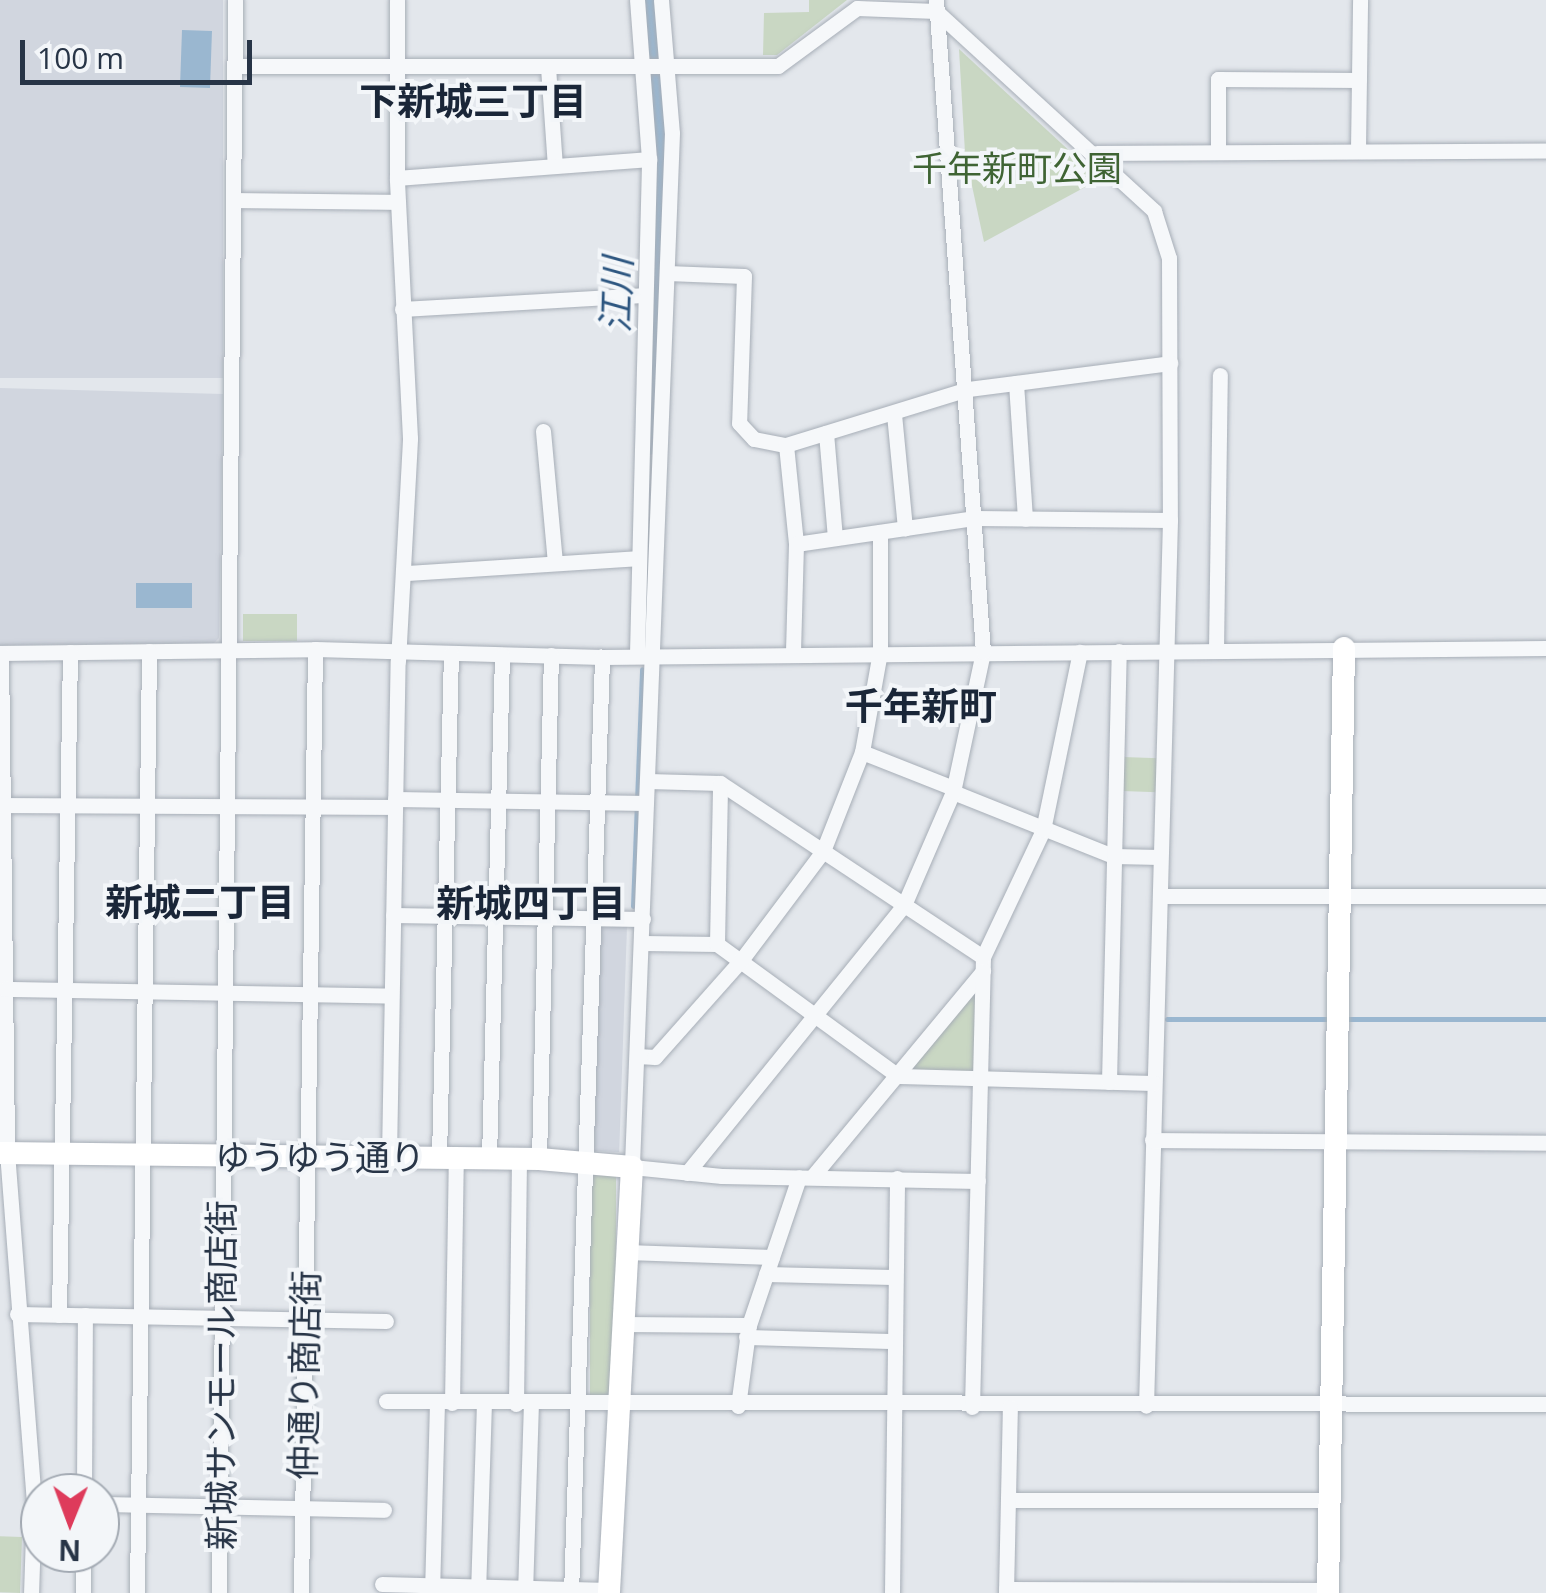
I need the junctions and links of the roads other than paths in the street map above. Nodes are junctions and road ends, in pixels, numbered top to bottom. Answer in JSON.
{"nodes":[{"id":1,"x":235,"y":0,"type":"edge"},
{"id":2,"x":397,"y":0,"type":"edge"},
{"id":3,"x":638,"y":0,"type":"edge"},
{"id":4,"x":660,"y":0,"type":"edge"},
{"id":5,"x":1360,"y":0,"type":"edge"},
{"id":6,"x":936,"y":6,"type":"edge"},
{"id":7,"x":398,"y":65,"type":"junction"},
{"id":8,"x":236,"y":66,"type":"junction"},
{"id":9,"x":643,"y":66,"type":"junction"},
{"id":10,"x":665,"y":66,"type":"junction"},
{"id":11,"x":548,"y":67,"type":"junction"},
{"id":12,"x":1359,"y":80,"type":"junction"},
{"id":13,"x":1218,"y":148,"type":"junction"},
{"id":14,"x":1358,"y":150,"type":"junction"},
{"id":15,"x":1546,"y":151,"type":"edge"},
{"id":16,"x":1096,"y":153,"type":"junction"},
{"id":17,"x":649,"y":159,"type":"junction"},
{"id":18,"x":555,"y":166,"type":"junction"},
{"id":19,"x":397,"y":178,"type":"junction"},
{"id":20,"x":238,"y":200,"type":"junction"},
{"id":21,"x":398,"y":202,"type":"junction"},
{"id":22,"x":665,"y":280,"type":"junction"},
{"id":23,"x":643,"y":291,"type":"junction"},
{"id":24,"x":402,"y":310,"type":"junction"},
{"id":25,"x":1170,"y":363,"type":"junction"},
{"id":26,"x":1220,"y":375,"type":"dead end"},
{"id":27,"x":1016,"y":383,"type":"junction"},
{"id":28,"x":968,"y":390,"type":"junction"},
{"id":29,"x":894,"y":414,"type":"junction"},
{"id":30,"x":543,"y":431,"type":"dead end"},
{"id":31,"x":826,"y":434,"type":"junction"},
{"id":32,"x":786,"y":445,"type":"junction"},
{"id":33,"x":975,"y":518,"type":"junction"},
{"id":34,"x":1025,"y":518,"type":"junction"},
{"id":35,"x":1170,"y":520,"type":"junction"},
{"id":36,"x":905,"y":528,"type":"junction"},
{"id":37,"x":880,"y":532,"type":"junction"},
{"id":38,"x":835,"y":538,"type":"junction"},
{"id":39,"x":796,"y":544,"type":"junction"},
{"id":40,"x":637,"y":558,"type":"junction"},
{"id":41,"x":555,"y":562,"type":"junction"},
{"id":42,"x":408,"y":572,"type":"junction"},
{"id":43,"x":1344,"y":648,"type":"junction"},
{"id":44,"x":1546,"y":648,"type":"edge"},
{"id":45,"x":315,"y":649,"type":"junction"},
{"id":46,"x":231,"y":650,"type":"junction"},
{"id":47,"x":1216,"y":650,"type":"junction"},
{"id":48,"x":149,"y":651,"type":"junction"},
{"id":49,"x":399,"y":651,"type":"junction"},
{"id":50,"x":1166,"y":651,"type":"junction"},
{"id":51,"x":70,"y":652,"type":"junction"},
{"id":52,"x":880,"y":652,"type":"junction"},
{"id":53,"x":983,"y":652,"type":"junction"},
{"id":54,"x":1080,"y":652,"type":"junction"},
{"id":55,"x":1119,"y":652,"type":"junction"},
{"id":56,"x":0,"y":653,"type":"edge"},
{"id":57,"x":451,"y":653,"type":"junction"},
{"id":58,"x":794,"y":653,"type":"junction"},
{"id":59,"x":502,"y":654,"type":"junction"},
{"id":60,"x":636,"y":654,"type":"junction"},
{"id":61,"x":655,"y":654,"type":"junction"},
{"id":62,"x":551,"y":656,"type":"junction"},
{"id":63,"x":602,"y":656,"type":"junction"},
{"id":64,"x":862,"y":752,"type":"junction"},
{"id":65,"x":648,"y":781,"type":"junction"},
{"id":66,"x":720,"y":783,"type":"junction"},
{"id":67,"x":953,"y":790,"type":"junction"},
{"id":68,"x":447,"y":800,"type":"junction"},
{"id":69,"x":498,"y":801,"type":"junction"},
{"id":70,"x":546,"y":802,"type":"junction"},
{"id":71,"x":596,"y":802,"type":"junction"},
{"id":72,"x":395,"y":803,"type":"junction"},
{"id":73,"x":646,"y":803,"type":"junction"},
{"id":74,"x":3,"y":805,"type":"junction"},
{"id":75,"x":67,"y":806,"type":"junction"},
{"id":76,"x":147,"y":806,"type":"junction"},
{"id":77,"x":230,"y":806,"type":"junction"},
{"id":78,"x":314,"y":807,"type":"junction"},
{"id":79,"x":1043,"y":830,"type":"junction"},
{"id":80,"x":823,"y":852,"type":"junction"},
{"id":81,"x":1113,"y":856,"type":"junction"},
{"id":82,"x":1160,"y":856,"type":"junction"},
{"id":83,"x":1160,"y":896,"type":"junction"},
{"id":84,"x":1340,"y":896,"type":"junction"},
{"id":85,"x":1546,"y":896,"type":"edge"},
{"id":86,"x":904,"y":904,"type":"junction"},
{"id":87,"x":392,"y":915,"type":"junction"},
{"id":88,"x":446,"y":916,"type":"junction"},
{"id":89,"x":496,"y":917,"type":"junction"},
{"id":90,"x":545,"y":918,"type":"junction"},
{"id":91,"x":593,"y":918,"type":"junction"},
{"id":92,"x":643,"y":920,"type":"junction"},
{"id":93,"x":642,"y":942,"type":"junction"},
{"id":94,"x":717,"y":944,"type":"junction"},
{"id":95,"x":742,"y":959,"type":"junction"},
{"id":96,"x":983,"y":964,"type":"junction"},
{"id":97,"x":5,"y":989,"type":"junction"},
{"id":98,"x":64,"y":990,"type":"junction"},
{"id":99,"x":143,"y":990,"type":"junction"},
{"id":100,"x":226,"y":992,"type":"junction"},
{"id":101,"x":310,"y":994,"type":"junction"},
{"id":102,"x":391,"y":996,"type":"junction"},
{"id":103,"x":817,"y":1016,"type":"junction"},
{"id":104,"x":637,"y":1056,"type":"junction"},
{"id":105,"x":898,"y":1076,"type":"junction"},
{"id":106,"x":980,"y":1080,"type":"junction"},
{"id":107,"x":1108,"y":1082,"type":"junction"},
{"id":108,"x":1154,"y":1083,"type":"junction"},
{"id":109,"x":1152,"y":1140,"type":"junction"},
{"id":110,"x":1335,"y":1142,"type":"junction"},
{"id":111,"x":1546,"y":1143,"type":"edge"},
{"id":112,"x":3,"y":1152,"type":"edge"},
{"id":113,"x":62,"y":1154,"type":"junction"},
{"id":114,"x":141,"y":1155,"type":"junction"},
{"id":115,"x":223,"y":1156,"type":"junction"},
{"id":116,"x":307,"y":1156,"type":"junction"},
{"id":117,"x":389,"y":1156,"type":"junction"},
{"id":118,"x":447,"y":1157,"type":"junction"},
{"id":119,"x":489,"y":1158,"type":"junction"},
{"id":120,"x":529,"y":1158,"type":"junction"},
{"id":121,"x":584,"y":1160,"type":"junction"},
{"id":122,"x":632,"y":1167,"type":"junction"},
{"id":123,"x":687,"y":1173,"type":"junction"},
{"id":124,"x":806,"y":1177,"type":"junction"},
{"id":125,"x":896,"y":1178,"type":"junction"},
{"id":126,"x":978,"y":1181,"type":"junction"},
{"id":127,"x":626,"y":1252,"type":"junction"},
{"id":128,"x":772,"y":1256,"type":"junction"},
{"id":129,"x":766,"y":1274,"type":"junction"},
{"id":130,"x":892,"y":1277,"type":"junction"},
{"id":131,"x":59,"y":1314,"type":"junction"},
{"id":132,"x":85,"y":1315,"type":"junction"},
{"id":133,"x":139,"y":1316,"type":"junction"},
{"id":134,"x":222,"y":1316,"type":"junction"},
{"id":135,"x":305,"y":1318,"type":"junction"},
{"id":136,"x":18,"y":1320,"type":"junction"},
{"id":137,"x":386,"y":1321,"type":"dead end"},
{"id":138,"x":622,"y":1324,"type":"junction"},
{"id":139,"x":0,"y":1328,"type":"edge"},
{"id":140,"x":748,"y":1331,"type":"junction"},
{"id":141,"x":890,"y":1341,"type":"junction"},
{"id":142,"x":386,"y":1401,"type":"dead end"},
{"id":143,"x":445,"y":1402,"type":"junction"},
{"id":144,"x":484,"y":1403,"type":"junction"},
{"id":145,"x":524,"y":1404,"type":"junction"},
{"id":146,"x":1546,"y":1404,"type":"edge"},
{"id":147,"x":578,"y":1405,"type":"junction"},
{"id":148,"x":617,"y":1406,"type":"junction"},
{"id":149,"x":738,"y":1406,"type":"junction"},
{"id":150,"x":1146,"y":1406,"type":"junction"},
{"id":151,"x":1332,"y":1406,"type":"junction"},
{"id":152,"x":890,"y":1407,"type":"junction"},
{"id":153,"x":972,"y":1407,"type":"junction"},
{"id":154,"x":1010,"y":1407,"type":"junction"},
{"id":155,"x":34,"y":1473,"type":"edge"},
{"id":156,"x":84,"y":1473,"type":"edge"},
{"id":157,"x":1008,"y":1500,"type":"junction"},
{"id":158,"x":1330,"y":1500,"type":"junction"},
{"id":159,"x":120,"y":1505,"type":"edge"},
{"id":160,"x":139,"y":1505,"type":"junction"},
{"id":161,"x":220,"y":1506,"type":"junction"},
{"id":162,"x":302,"y":1508,"type":"junction"},
{"id":163,"x":384,"y":1510,"type":"dead end"},
{"id":164,"x":382,"y":1584,"type":"dead end"},
{"id":165,"x":432,"y":1589,"type":"edge"},
{"id":166,"x":478,"y":1590,"type":"edge"},
{"id":167,"x":525,"y":1590,"type":"edge"},
{"id":168,"x":571,"y":1591,"type":"edge"},
{"id":169,"x":1006,"y":1591,"type":"edge"},
{"id":170,"x":609,"y":1592,"type":"edge"},
{"id":171,"x":1328,"y":1592,"type":"edge"},
{"id":172,"x":137,"y":1593,"type":"edge"},
{"id":173,"x":219,"y":1593,"type":"edge"},
{"id":174,"x":301,"y":1593,"type":"edge"},
{"id":175,"x":892,"y":1593,"type":"edge"}],
"edges":[{"from":1,"to":8,"type":"street","name":"新城サンモール商店街"},
{"from":2,"to":7,"type":"street"},
{"from":3,"to":9,"type":"street"},
{"from":4,"to":10,"type":"street"},
{"from":5,"to":12,"type":"street"},
{"from":6,"to":10,"type":"street"},
{"from":6,"to":16,"type":"street"},
{"from":6,"to":28,"type":"street"},
{"from":7,"to":8,"type":"street"},
{"from":7,"to":11,"type":"street"},
{"from":7,"to":19,"type":"street"},
{"from":8,"to":20,"type":"street","name":"新城サンモール商店街"},
{"from":9,"to":10,"type":"street"},
{"from":9,"to":11,"type":"street"},
{"from":9,"to":17,"type":"street"},
{"from":10,"to":22,"type":"street"},
{"from":11,"to":18,"type":"street"},
{"from":12,"to":13,"type":"street"},
{"from":12,"to":14,"type":"street"},
{"from":13,"to":14,"type":"street"},
{"from":13,"to":16,"type":"street"},
{"from":14,"to":15,"type":"street"},
{"from":16,"to":25,"type":"street"},
{"from":17,"to":18,"type":"street"},
{"from":17,"to":23,"type":"street"},
{"from":18,"to":19,"type":"street"},
{"from":19,"to":21,"type":"street"},
{"from":20,"to":21,"type":"street"},
{"from":20,"to":46,"type":"street","name":"新城サンモール商店街"},
{"from":21,"to":24,"type":"street"},
{"from":22,"to":23,"type":"street"},
{"from":22,"to":32,"type":"street"},
{"from":22,"to":61,"type":"street"},
{"from":23,"to":24,"type":"street"},
{"from":23,"to":40,"type":"street"},
{"from":24,"to":42,"type":"street"},
{"from":25,"to":27,"type":"street"},
{"from":25,"to":35,"type":"street"},
{"from":26,"to":47,"type":"street"},
{"from":27,"to":28,"type":"street"},
{"from":27,"to":34,"type":"street"},
{"from":28,"to":29,"type":"street"},
{"from":28,"to":33,"type":"street"},
{"from":29,"to":31,"type":"street"},
{"from":29,"to":36,"type":"street"},
{"from":30,"to":41,"type":"street"},
{"from":31,"to":32,"type":"street"},
{"from":31,"to":38,"type":"street"},
{"from":32,"to":39,"type":"street"},
{"from":33,"to":34,"type":"street"},
{"from":33,"to":36,"type":"street"},
{"from":33,"to":53,"type":"street"},
{"from":34,"to":35,"type":"street"},
{"from":35,"to":50,"type":"street"},
{"from":36,"to":37,"type":"street"},
{"from":37,"to":38,"type":"street"},
{"from":37,"to":52,"type":"street"},
{"from":38,"to":39,"type":"street"},
{"from":39,"to":58,"type":"street"},
{"from":40,"to":41,"type":"street"},
{"from":40,"to":60,"type":"street"},
{"from":41,"to":42,"type":"street"},
{"from":42,"to":49,"type":"street"},
{"from":43,"to":44,"type":"street"},
{"from":43,"to":47,"type":"street"},
{"from":43,"to":84,"type":"street"},
{"from":45,"to":46,"type":"street"},
{"from":45,"to":49,"type":"street"},
{"from":45,"to":78,"type":"street","name":"仲通り商店街"},
{"from":46,"to":48,"type":"street"},
{"from":46,"to":77,"type":"street","name":"新城サンモール商店街"},
{"from":47,"to":50,"type":"street"},
{"from":48,"to":51,"type":"street"},
{"from":48,"to":76,"type":"street"},
{"from":49,"to":57,"type":"street"},
{"from":49,"to":72,"type":"street"},
{"from":50,"to":55,"type":"street"},
{"from":50,"to":82,"type":"street"},
{"from":51,"to":56,"type":"street"},
{"from":51,"to":75,"type":"street"},
{"from":52,"to":53,"type":"street"},
{"from":52,"to":58,"type":"street"},
{"from":52,"to":64,"type":"street"},
{"from":53,"to":54,"type":"street"},
{"from":53,"to":67,"type":"street"},
{"from":54,"to":55,"type":"street"},
{"from":54,"to":79,"type":"street"},
{"from":55,"to":81,"type":"street"},
{"from":56,"to":74,"type":"street"},
{"from":57,"to":59,"type":"street"},
{"from":57,"to":68,"type":"street"},
{"from":58,"to":61,"type":"street"},
{"from":59,"to":62,"type":"street"},
{"from":59,"to":69,"type":"street"},
{"from":60,"to":61,"type":"street"},
{"from":60,"to":63,"type":"street"},
{"from":61,"to":65,"type":"street"},
{"from":62,"to":63,"type":"street"},
{"from":62,"to":70,"type":"street"},
{"from":63,"to":71,"type":"street"},
{"from":64,"to":67,"type":"street"},
{"from":64,"to":80,"type":"street"},
{"from":65,"to":66,"type":"street"},
{"from":65,"to":73,"type":"street"},
{"from":66,"to":80,"type":"street"},
{"from":66,"to":94,"type":"street"},
{"from":67,"to":79,"type":"street"},
{"from":67,"to":86,"type":"street"},
{"from":68,"to":69,"type":"street"},
{"from":68,"to":72,"type":"street"},
{"from":68,"to":88,"type":"street"},
{"from":69,"to":70,"type":"street"},
{"from":69,"to":89,"type":"street"},
{"from":70,"to":71,"type":"street"},
{"from":70,"to":90,"type":"street"},
{"from":71,"to":73,"type":"street"},
{"from":71,"to":91,"type":"street"},
{"from":72,"to":78,"type":"street"},
{"from":72,"to":87,"type":"street"},
{"from":73,"to":92,"type":"street"},
{"from":74,"to":75,"type":"street"},
{"from":74,"to":97,"type":"street"},
{"from":75,"to":76,"type":"street"},
{"from":75,"to":98,"type":"street"},
{"from":76,"to":77,"type":"street"},
{"from":76,"to":99,"type":"street"},
{"from":77,"to":78,"type":"street"},
{"from":77,"to":100,"type":"street","name":"新城サンモール商店街"},
{"from":78,"to":101,"type":"street","name":"仲通り商店街"},
{"from":79,"to":81,"type":"street"},
{"from":79,"to":96,"type":"street"},
{"from":80,"to":86,"type":"street"},
{"from":80,"to":95,"type":"street"},
{"from":81,"to":82,"type":"street"},
{"from":81,"to":107,"type":"street"},
{"from":82,"to":83,"type":"street"},
{"from":83,"to":84,"type":"street"},
{"from":83,"to":108,"type":"street"},
{"from":84,"to":85,"type":"street"},
{"from":84,"to":110,"type":"street"},
{"from":86,"to":96,"type":"street"},
{"from":86,"to":103,"type":"street"},
{"from":87,"to":88,"type":"street"},
{"from":87,"to":102,"type":"street"},
{"from":88,"to":89,"type":"street"},
{"from":88,"to":118,"type":"street"},
{"from":89,"to":90,"type":"street"},
{"from":89,"to":119,"type":"street"},
{"from":90,"to":91,"type":"street"},
{"from":90,"to":120,"type":"street"},
{"from":91,"to":92,"type":"street"},
{"from":91,"to":121,"type":"street"},
{"from":92,"to":93,"type":"street"},
{"from":93,"to":94,"type":"street"},
{"from":93,"to":104,"type":"street"},
{"from":94,"to":95,"type":"street"},
{"from":95,"to":103,"type":"street"},
{"from":95,"to":104,"type":"street"},
{"from":96,"to":105,"type":"street"},
{"from":96,"to":106,"type":"street"},
{"from":97,"to":98,"type":"street"},
{"from":97,"to":112,"type":"street"},
{"from":98,"to":99,"type":"street"},
{"from":98,"to":113,"type":"street"},
{"from":99,"to":100,"type":"street"},
{"from":99,"to":114,"type":"street"},
{"from":100,"to":101,"type":"street"},
{"from":100,"to":115,"type":"street","name":"新城サンモール商店街"},
{"from":101,"to":102,"type":"street"},
{"from":101,"to":116,"type":"street","name":"仲通り商店街"},
{"from":102,"to":117,"type":"street"},
{"from":103,"to":105,"type":"street"},
{"from":103,"to":123,"type":"street"},
{"from":104,"to":122,"type":"street"},
{"from":105,"to":106,"type":"street"},
{"from":105,"to":124,"type":"street"},
{"from":106,"to":107,"type":"street"},
{"from":106,"to":126,"type":"street"},
{"from":107,"to":108,"type":"street"},
{"from":108,"to":109,"type":"street"},
{"from":109,"to":110,"type":"street"},
{"from":109,"to":150,"type":"street"},
{"from":110,"to":111,"type":"street"},
{"from":110,"to":151,"type":"street"},
{"from":112,"to":113,"type":"street","name":"ゆうゆう通り"},
{"from":112,"to":136,"type":"street"},
{"from":113,"to":114,"type":"street","name":"ゆうゆう通り"},
{"from":113,"to":131,"type":"street"},
{"from":114,"to":115,"type":"street","name":"ゆうゆう通り"},
{"from":114,"to":133,"type":"street"},
{"from":115,"to":116,"type":"street","name":"ゆうゆう通り"},
{"from":115,"to":134,"type":"street","name":"新城サンモール商店街"},
{"from":116,"to":117,"type":"street","name":"ゆうゆう通り"},
{"from":116,"to":135,"type":"street","name":"仲通り商店街"},
{"from":117,"to":118,"type":"street","name":"ゆうゆう通り"},
{"from":118,"to":119,"type":"street","name":"ゆうゆう通り"},
{"from":118,"to":143,"type":"street"},
{"from":119,"to":120,"type":"street","name":"ゆうゆう通り"},
{"from":120,"to":121,"type":"street","name":"ゆうゆう通り"},
{"from":120,"to":145,"type":"street"},
{"from":121,"to":122,"type":"street","name":"ゆうゆう通り"},
{"from":121,"to":147,"type":"street"},
{"from":122,"to":123,"type":"street"},
{"from":122,"to":127,"type":"street"},
{"from":123,"to":124,"type":"street"},
{"from":124,"to":125,"type":"street"},
{"from":124,"to":128,"type":"street"},
{"from":125,"to":126,"type":"street"},
{"from":125,"to":130,"type":"street"},
{"from":126,"to":153,"type":"street"},
{"from":127,"to":128,"type":"street"},
{"from":127,"to":138,"type":"street"},
{"from":128,"to":129,"type":"street"},
{"from":129,"to":130,"type":"street"},
{"from":129,"to":140,"type":"street"},
{"from":130,"to":141,"type":"street"},
{"from":131,"to":132,"type":"street"},
{"from":131,"to":136,"type":"street"},
{"from":132,"to":133,"type":"street"},
{"from":132,"to":156,"type":"street"},
{"from":133,"to":134,"type":"street"},
{"from":133,"to":160,"type":"street"},
{"from":134,"to":135,"type":"street"},
{"from":134,"to":161,"type":"street","name":"新城サンモール商店街"},
{"from":135,"to":137,"type":"street"},
{"from":135,"to":162,"type":"street","name":"仲通り商店街"},
{"from":136,"to":139,"type":"street"},
{"from":136,"to":155,"type":"street"},
{"from":138,"to":140,"type":"street"},
{"from":138,"to":148,"type":"street"},
{"from":140,"to":141,"type":"street"},
{"from":140,"to":149,"type":"street"},
{"from":141,"to":152,"type":"street"},
{"from":142,"to":143,"type":"street"},
{"from":143,"to":144,"type":"street"},
{"from":143,"to":165,"type":"street"},
{"from":144,"to":145,"type":"street"},
{"from":144,"to":166,"type":"street"},
{"from":145,"to":147,"type":"street"},
{"from":145,"to":167,"type":"street"},
{"from":146,"to":151,"type":"street"},
{"from":147,"to":148,"type":"street"},
{"from":147,"to":168,"type":"street"},
{"from":148,"to":149,"type":"street"},
{"from":148,"to":170,"type":"street"},
{"from":149,"to":152,"type":"street"},
{"from":150,"to":151,"type":"street"},
{"from":150,"to":154,"type":"street"},
{"from":151,"to":158,"type":"street"},
{"from":152,"to":153,"type":"street"},
{"from":152,"to":175,"type":"street"},
{"from":153,"to":154,"type":"street"},
{"from":154,"to":157,"type":"street"},
{"from":157,"to":158,"type":"street"},
{"from":157,"to":169,"type":"street"},
{"from":158,"to":171,"type":"street"},
{"from":159,"to":160,"type":"street"},
{"from":160,"to":161,"type":"street"},
{"from":160,"to":172,"type":"street"},
{"from":161,"to":162,"type":"street"},
{"from":161,"to":173,"type":"street","name":"新城サンモール商店街"},
{"from":162,"to":163,"type":"street"},
{"from":162,"to":174,"type":"street","name":"仲通り商店街"},
{"from":164,"to":165,"type":"street"},
{"from":165,"to":166,"type":"street"},
{"from":166,"to":167,"type":"street"},
{"from":167,"to":168,"type":"street"},
{"from":168,"to":170,"type":"street"},
{"from":169,"to":171,"type":"street"}]}
